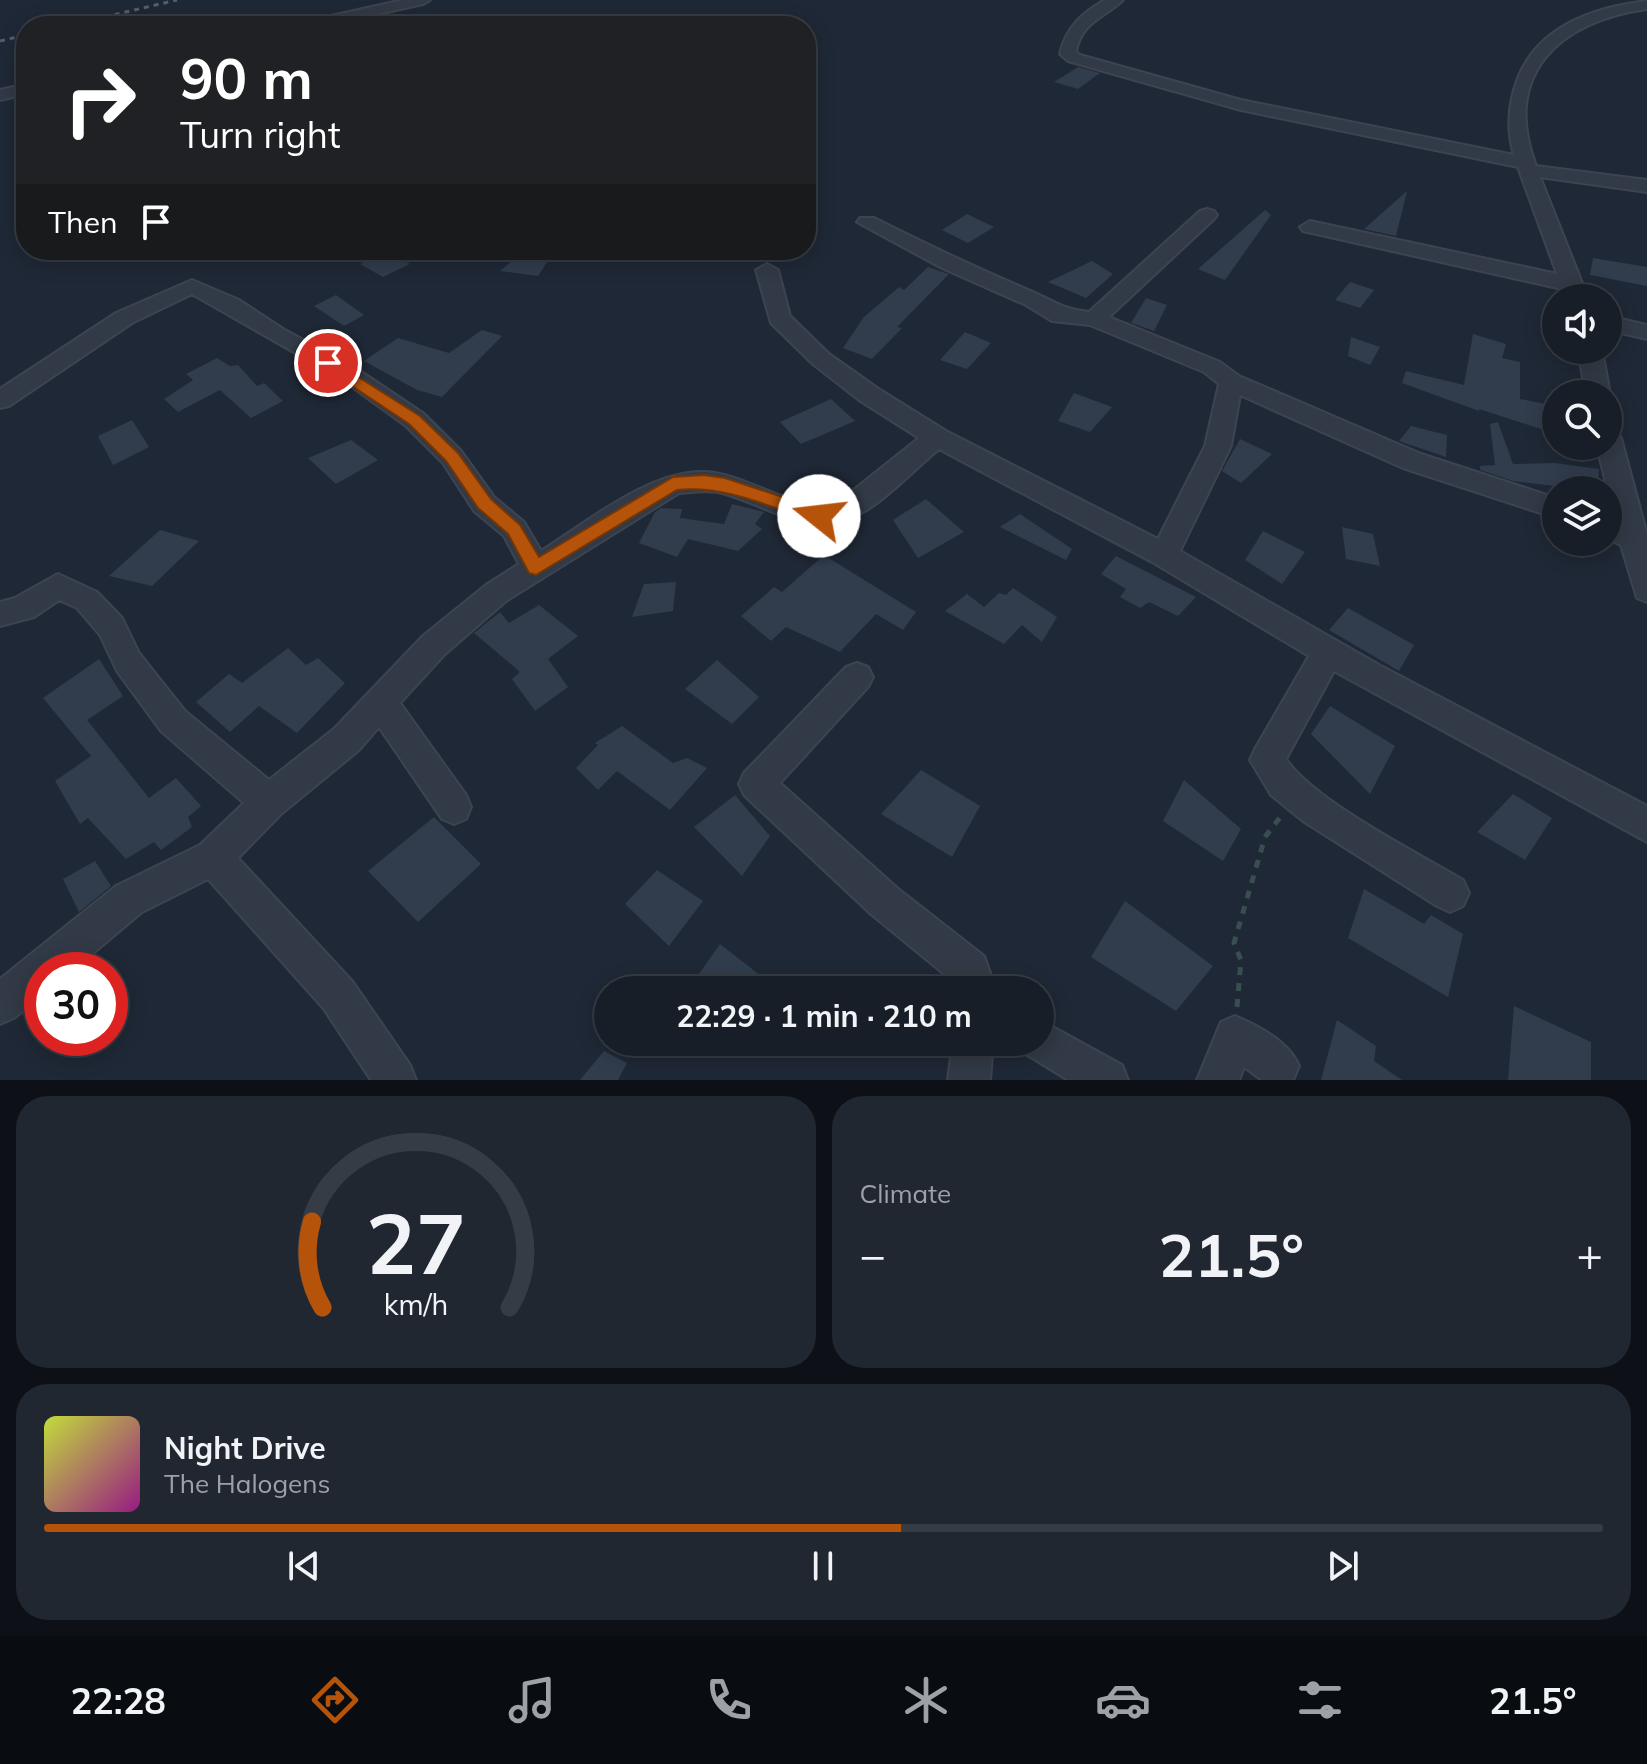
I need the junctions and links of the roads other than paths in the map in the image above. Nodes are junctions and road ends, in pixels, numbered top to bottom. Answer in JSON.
{"nodes":[{"id":1,"x":423,"y":0,"type":"edge"},
{"id":2,"x":1116,"y":0,"type":"edge"},
{"id":3,"x":1647,"y":5,"type":"edge"},
{"id":4,"x":390,"y":7,"type":"junction"},
{"id":5,"x":349,"y":16,"type":"edge"},
{"id":6,"x":397,"y":16,"type":"edge"},
{"id":7,"x":1527,"y":166,"type":"junction"},
{"id":8,"x":1647,"y":186,"type":"edge"},
{"id":9,"x":1207,"y":215,"type":"dead end"},
{"id":10,"x":867,"y":222,"type":"dead end"},
{"id":11,"x":1310,"y":227,"type":"dead end"},
{"id":12,"x":767,"y":270,"type":"dead end"},
{"id":13,"x":1545,"y":284,"type":"edge"},
{"id":14,"x":1571,"y":284,"type":"edge"},
{"id":15,"x":1094,"y":319,"type":"junction"},
{"id":16,"x":1622,"y":326,"type":"edge"},
{"id":17,"x":1647,"y":332,"type":"edge"},
{"id":18,"x":1231,"y":382,"type":"junction"},
{"id":19,"x":0,"y":400,"type":"edge"},
{"id":20,"x":937,"y":437,"type":"junction"},
{"id":21,"x":1614,"y":460,"type":"edge"},
{"id":22,"x":1542,"y":503,"type":"edge"},
{"id":23,"x":1622,"y":534,"type":"edge"},
{"id":24,"x":1635,"y":539,"type":"junction"},
{"id":25,"x":1164,"y":555,"type":"junction"},
{"id":26,"x":536,"y":568,"type":"junction"},
{"id":27,"x":1647,"y":590,"type":"edge"},
{"id":28,"x":0,"y":614,"type":"edge"},
{"id":29,"x":1330,"y":651,"type":"junction"},
{"id":30,"x":857,"y":677,"type":"dead end"},
{"id":31,"x":381,"y":702,"type":"junction"},
{"id":32,"x":269,"y":802,"type":"junction"},
{"id":33,"x":454,"y":807,"type":"dead end"},
{"id":34,"x":1647,"y":825,"type":"edge"},
{"id":35,"x":213,"y":858,"type":"junction"},
{"id":36,"x":1450,"y":893,"type":"dead end"},
{"id":37,"x":65,"y":952,"type":"edge"},
{"id":38,"x":972,"y":976,"type":"edge"},
{"id":39,"x":24,"y":985,"type":"edge"},
{"id":40,"x":0,"y":1004,"type":"edge"},
{"id":41,"x":1054,"y":1048,"type":"edge"},
{"id":42,"x":972,"y":1056,"type":"edge"},
{"id":43,"x":1278,"y":1066,"type":"dead end"},
{"id":44,"x":395,"y":1080,"type":"edge"},
{"id":45,"x":969,"y":1080,"type":"edge"},
{"id":46,"x":1107,"y":1080,"type":"edge"},
{"id":47,"x":1218,"y":1080,"type":"edge"}],
"edges":[{"from":1,"to":4,"type":"street"},
{"from":2,"to":7,"type":"street"},
{"from":3,"to":7,"type":"street"},
{"from":4,"to":5,"type":"street"},
{"from":4,"to":6,"type":"street"},
{"from":7,"to":8,"type":"street"},
{"from":7,"to":14,"type":"street"},
{"from":9,"to":15,"type":"street"},
{"from":10,"to":15,"type":"street"},
{"from":11,"to":13,"type":"street"},
{"from":12,"to":20,"type":"street"},
{"from":15,"to":18,"type":"street"},
{"from":16,"to":17,"type":"street"},
{"from":18,"to":22,"type":"street"},
{"from":18,"to":25,"type":"street"},
{"from":19,"to":26,"type":"street"},
{"from":20,"to":25,"type":"street"},
{"from":20,"to":26,"type":"street"},
{"from":21,"to":24,"type":"street"},
{"from":23,"to":24,"type":"street"},
{"from":24,"to":27,"type":"street"},
{"from":25,"to":29,"type":"street"},
{"from":26,"to":31,"type":"street"},
{"from":28,"to":32,"type":"street"},
{"from":29,"to":34,"type":"street"},
{"from":29,"to":36,"type":"street"},
{"from":30,"to":38,"type":"street"},
{"from":31,"to":32,"type":"street"},
{"from":31,"to":33,"type":"street"},
{"from":32,"to":35,"type":"street"},
{"from":35,"to":37,"type":"street"},
{"from":35,"to":44,"type":"street"},
{"from":39,"to":40,"type":"street"},
{"from":41,"to":46,"type":"street"},
{"from":42,"to":45,"type":"street"},
{"from":43,"to":47,"type":"street"}]}
